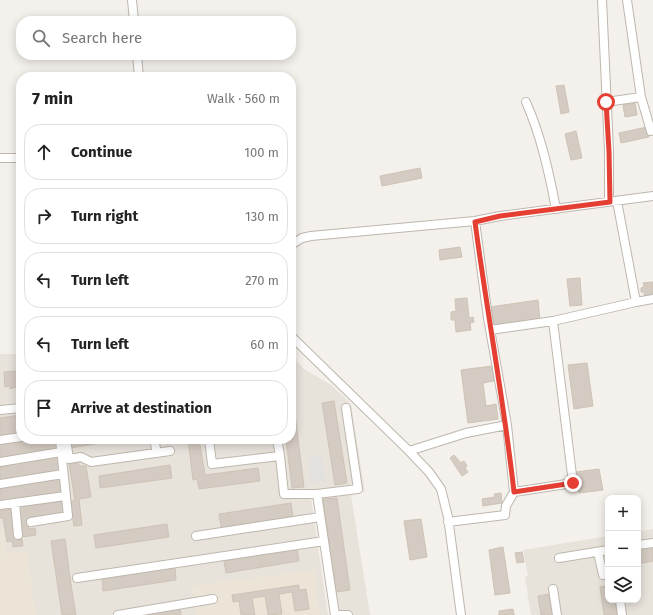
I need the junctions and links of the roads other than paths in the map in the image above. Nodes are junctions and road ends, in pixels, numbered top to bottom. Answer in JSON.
{"nodes":[{"id":1,"x":132,"y":0,"type":"edge"},
{"id":2,"x":602,"y":0,"type":"edge"},
{"id":3,"x":627,"y":0,"type":"edge"},
{"id":4,"x":134,"y":16,"type":"edge"},
{"id":5,"x":137,"y":60,"type":"edge"},
{"id":6,"x":139,"y":72,"type":"edge"},
{"id":7,"x":641,"y":97,"type":"junction"},
{"id":8,"x":526,"y":102,"type":"dead end"},
{"id":9,"x":606,"y":102,"type":"junction"},
{"id":10,"x":651,"y":131,"type":"dead end"},
{"id":11,"x":0,"y":158,"type":"edge"},
{"id":12,"x":16,"y":158,"type":"edge"},
{"id":13,"x":653,"y":196,"type":"edge"},
{"id":14,"x":613,"y":202,"type":"junction"},
{"id":15,"x":556,"y":209,"type":"junction"},
{"id":16,"x":475,"y":222,"type":"junction"},
{"id":17,"x":296,"y":242,"type":"edge"},
{"id":18,"x":653,"y":299,"type":"edge"},
{"id":19,"x":636,"y":302,"type":"junction"},
{"id":20,"x":553,"y":321,"type":"junction"},
{"id":21,"x":490,"y":330,"type":"junction"},
{"id":22,"x":296,"y":341,"type":"edge"},
{"id":23,"x":16,"y":408,"type":"edge"},
{"id":24,"x":346,"y":408,"type":"dead end"},
{"id":25,"x":0,"y":410,"type":"edge"},
{"id":26,"x":507,"y":425,"type":"junction"},
{"id":27,"x":16,"y":438,"type":"edge"},
{"id":28,"x":0,"y":440,"type":"edge"},
{"id":29,"x":60,"y":444,"type":"edge"},
{"id":30,"x":67,"y":444,"type":"edge"},
{"id":31,"x":155,"y":444,"type":"edge"},
{"id":32,"x":210,"y":444,"type":"edge"},
{"id":33,"x":279,"y":444,"type":"edge"},
{"id":34,"x":409,"y":450,"type":"junction"},
{"id":35,"x":61,"y":452,"type":"junction"},
{"id":36,"x":170,"y":452,"type":"dead end"},
{"id":37,"x":157,"y":453,"type":"junction"},
{"id":38,"x":280,"y":456,"type":"junction"},
{"id":39,"x":0,"y":462,"type":"edge"},
{"id":40,"x":63,"y":474,"type":"junction"},
{"id":41,"x":0,"y":484,"type":"edge"},
{"id":42,"x":514,"y":492,"type":"junction"},
{"id":43,"x":317,"y":494,"type":"junction"},
{"id":44,"x":65,"y":496,"type":"junction"},
{"id":45,"x":15,"y":503,"type":"junction"},
{"id":46,"x":0,"y":505,"type":"edge"},
{"id":47,"x":320,"y":517,"type":"junction"},
{"id":48,"x":31,"y":522,"type":"dead end"},
{"id":49,"x":448,"y":522,"type":"junction"},
{"id":50,"x":18,"y":535,"type":"dead end"},
{"id":51,"x":196,"y":536,"type":"dead end"},
{"id":52,"x":324,"y":541,"type":"junction"},
{"id":53,"x":653,"y":543,"type":"edge"},
{"id":54,"x":641,"y":545,"type":"edge"},
{"id":55,"x":605,"y":551,"type":"edge"},
{"id":56,"x":598,"y":552,"type":"junction"},
{"id":57,"x":559,"y":558,"type":"dead end"},
{"id":58,"x":603,"y":575,"type":"dead end"},
{"id":59,"x":77,"y":578,"type":"dead end"},
{"id":60,"x":553,"y":589,"type":"dead end"},
{"id":61,"x":213,"y":599,"type":"dead end"},
{"id":62,"x":620,"y":603,"type":"edge"},
{"id":63,"x":118,"y":615,"type":"edge"},
{"id":64,"x":334,"y":615,"type":"edge"},
{"id":65,"x":340,"y":615,"type":"edge"},
{"id":66,"x":348,"y":615,"type":"edge"},
{"id":67,"x":461,"y":615,"type":"edge"},
{"id":68,"x":557,"y":615,"type":"edge"},
{"id":69,"x":622,"y":615,"type":"edge"}],
"edges":[{"from":1,"to":4,"type":"street"},
{"from":2,"to":9,"type":"street"},
{"from":3,"to":7,"type":"street"},
{"from":5,"to":6,"type":"street"},
{"from":7,"to":9,"type":"street"},
{"from":7,"to":10,"type":"street"},
{"from":8,"to":15,"type":"street"},
{"from":9,"to":14,"type":"street"},
{"from":11,"to":12,"type":"street"},
{"from":13,"to":14,"type":"street"},
{"from":14,"to":15,"type":"street"},
{"from":14,"to":19,"type":"street"},
{"from":15,"to":16,"type":"street"},
{"from":16,"to":17,"type":"street"},
{"from":16,"to":21,"type":"street"},
{"from":18,"to":19,"type":"street"},
{"from":19,"to":20,"type":"street"},
{"from":20,"to":21,"type":"street"},
{"from":20,"to":42,"type":"street"},
{"from":21,"to":26,"type":"street"},
{"from":22,"to":34,"type":"street"},
{"from":23,"to":25,"type":"street"},
{"from":24,"to":43,"type":"street"},
{"from":26,"to":34,"type":"street"},
{"from":26,"to":42,"type":"street"},
{"from":27,"to":28,"type":"street"},
{"from":29,"to":35,"type":"street"},
{"from":30,"to":37,"type":"street"},
{"from":31,"to":37,"type":"street"},
{"from":32,"to":38,"type":"street"},
{"from":33,"to":38,"type":"street"},
{"from":34,"to":49,"type":"street"},
{"from":35,"to":39,"type":"street"},
{"from":35,"to":40,"type":"street"},
{"from":36,"to":37,"type":"street"},
{"from":38,"to":43,"type":"street"},
{"from":40,"to":41,"type":"street"},
{"from":40,"to":44,"type":"street"},
{"from":42,"to":49,"type":"street"},
{"from":43,"to":47,"type":"street"},
{"from":44,"to":45,"type":"street"},
{"from":44,"to":48,"type":"street"},
{"from":45,"to":46,"type":"street"},
{"from":45,"to":50,"type":"street"},
{"from":47,"to":51,"type":"street"},
{"from":47,"to":52,"type":"street"},
{"from":49,"to":67,"type":"street"},
{"from":52,"to":59,"type":"street"},
{"from":52,"to":64,"type":"street"},
{"from":53,"to":54,"type":"street"},
{"from":55,"to":56,"type":"street"},
{"from":56,"to":57,"type":"street"},
{"from":56,"to":58,"type":"street"},
{"from":60,"to":68,"type":"street"},
{"from":61,"to":63,"type":"street"},
{"from":62,"to":69,"type":"street"},
{"from":65,"to":66,"type":"street"}]}
